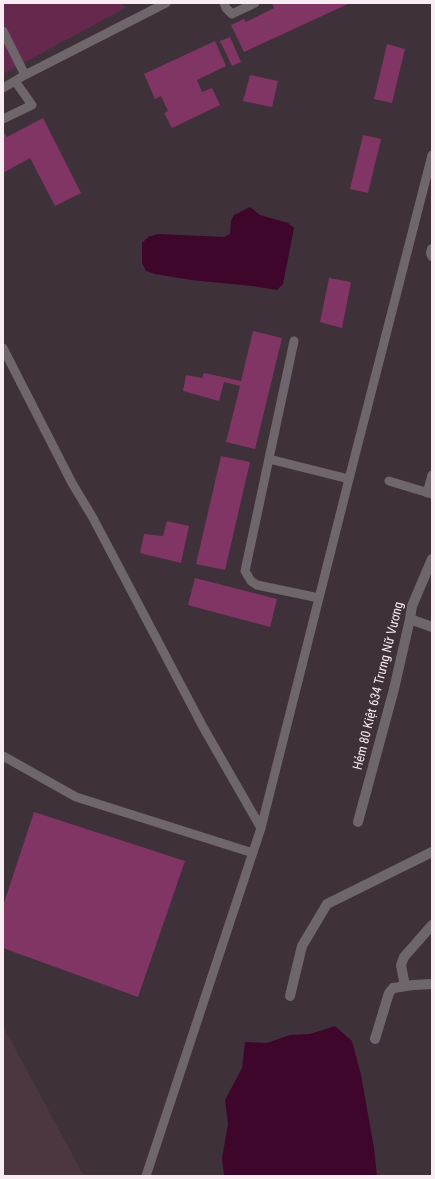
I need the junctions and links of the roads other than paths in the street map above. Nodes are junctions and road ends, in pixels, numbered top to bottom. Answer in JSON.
{"nodes":[{"id":1,"x":166,"y":3,"type":"edge"},
{"id":2,"x":224,"y":3,"type":"edge"},
{"id":3,"x":255,"y":3,"type":"edge"},
{"id":4,"x":3,"y":31,"type":"edge"},
{"id":5,"x":25,"y":75,"type":"junction"},
{"id":6,"x":15,"y":81,"type":"junction"},
{"id":7,"x":3,"y":88,"type":"edge"},
{"id":8,"x":3,"y":119,"type":"edge"},
{"id":9,"x":432,"y":155,"type":"edge"},
{"id":10,"x":432,"y":248,"type":"edge"},
{"id":11,"x":432,"y":256,"type":"edge"},
{"id":12,"x":294,"y":341,"type":"dead end"},
{"id":13,"x":3,"y":348,"type":"edge"},
{"id":14,"x":269,"y":459,"type":"junction"},
{"id":15,"x":432,"y":475,"type":"edge"},
{"id":16,"x":348,"y":479,"type":"junction"},
{"id":17,"x":389,"y":481,"type":"dead end"},
{"id":18,"x":429,"y":494,"type":"edge"},
{"id":19,"x":432,"y":559,"type":"edge"},
{"id":20,"x":319,"y":598,"type":"junction"},
{"id":21,"x":410,"y":619,"type":"junction"},
{"id":22,"x":432,"y":627,"type":"edge"},
{"id":23,"x":3,"y":756,"type":"edge"},
{"id":24,"x":358,"y":822,"type":"dead end"},
{"id":25,"x":261,"y":828,"type":"junction"},
{"id":26,"x":432,"y":852,"type":"edge"},
{"id":27,"x":253,"y":853,"type":"junction"},
{"id":28,"x":432,"y":925,"type":"edge"},
{"id":29,"x":432,"y":984,"type":"edge"},
{"id":30,"x":405,"y":986,"type":"junction"},
{"id":31,"x":290,"y":996,"type":"dead end"},
{"id":32,"x":375,"y":1039,"type":"dead end"},
{"id":33,"x":146,"y":1176,"type":"edge"}],
"edges":[{"from":1,"to":5,"type":"lane"},
{"from":2,"to":3,"type":"lane"},
{"from":4,"to":5,"type":"lane"},
{"from":5,"to":6,"type":"lane"},
{"from":6,"to":7,"type":"lane"},
{"from":6,"to":8,"type":"lane"},
{"from":9,"to":16,"type":"lane"},
{"from":10,"to":11,"type":"street"},
{"from":12,"to":14,"type":"lane"},
{"from":13,"to":25,"type":"lane"},
{"from":14,"to":16,"type":"lane"},
{"from":14,"to":20,"type":"lane"},
{"from":15,"to":18,"type":"lane"},
{"from":16,"to":20,"type":"lane"},
{"from":17,"to":18,"type":"lane"},
{"from":19,"to":21,"type":"street","name":"Hẻm 80 Kiệt 634 Trưng Nữ Vương"},
{"from":20,"to":25,"type":"lane"},
{"from":21,"to":22,"type":"street"},
{"from":21,"to":24,"type":"street","name":"Hẻm 80 Kiệt 634 Trưng Nữ Vương"},
{"from":23,"to":27,"type":"lane"},
{"from":25,"to":27,"type":"lane"},
{"from":26,"to":31,"type":"street"},
{"from":27,"to":33,"type":"lane"},
{"from":28,"to":30,"type":"street"},
{"from":29,"to":30,"type":"street"},
{"from":30,"to":32,"type":"street"}]}
